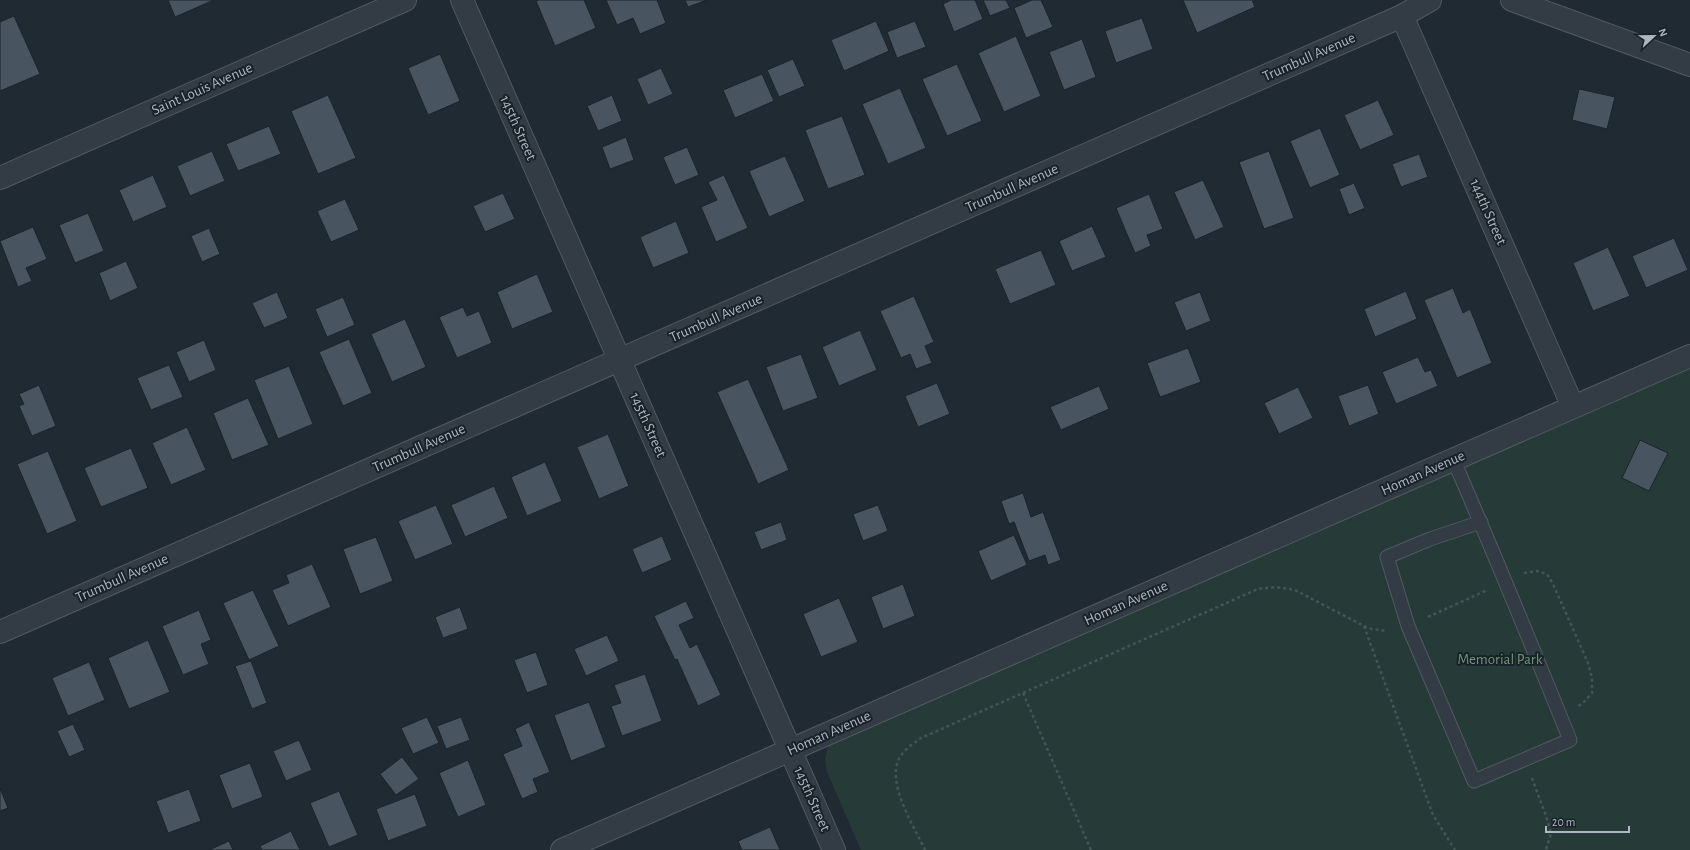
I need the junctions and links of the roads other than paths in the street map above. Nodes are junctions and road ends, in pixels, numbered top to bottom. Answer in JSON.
{"nodes":[{"id":1,"x":405,"y":0,"type":"edge"},
{"id":2,"x":462,"y":0,"type":"edge"},
{"id":3,"x":1430,"y":0,"type":"edge"},
{"id":4,"x":1512,"y":0,"type":"edge"},
{"id":5,"x":1402,"y":16,"type":"junction"},
{"id":6,"x":1690,"y":65,"type":"edge"},
{"id":7,"x":0,"y":178,"type":"edge"},
{"id":8,"x":1690,"y":356,"type":"edge"},
{"id":9,"x":620,"y":360,"type":"junction"},
{"id":10,"x":1573,"y":407,"type":"junction"},
{"id":11,"x":1453,"y":459,"type":"junction"},
{"id":12,"x":1481,"y":522,"type":"junction"},
{"id":13,"x":0,"y":632,"type":"edge"},
{"id":14,"x":790,"y":750,"type":"junction"},
{"id":15,"x":562,"y":850,"type":"edge"},
{"id":16,"x":834,"y":850,"type":"edge"}],
"edges":[{"from":1,"to":7,"type":"street","name":"Saint Louis Avenue"},
{"from":2,"to":9,"type":"street","name":"145th Street"},
{"from":3,"to":5,"type":"street","name":"Trumbull Avenue"},
{"from":4,"to":6,"type":"street"},
{"from":5,"to":9,"type":"street","name":"Trumbull Avenue"},
{"from":5,"to":10,"type":"street","name":"144th Street"},
{"from":8,"to":10,"type":"street","name":"Homan Avenue"},
{"from":9,"to":13,"type":"street","name":"Trumbull Avenue"},
{"from":9,"to":14,"type":"street","name":"145th Street"},
{"from":10,"to":11,"type":"street","name":"Homan Avenue"},
{"from":11,"to":12,"type":"lane"},
{"from":11,"to":14,"type":"street","name":"Homan Avenue"},
{"from":12,"to":12,"type":"lane"},
{"from":14,"to":15,"type":"street","name":"Homan Avenue"},
{"from":14,"to":16,"type":"street","name":"145th Street"}]}
